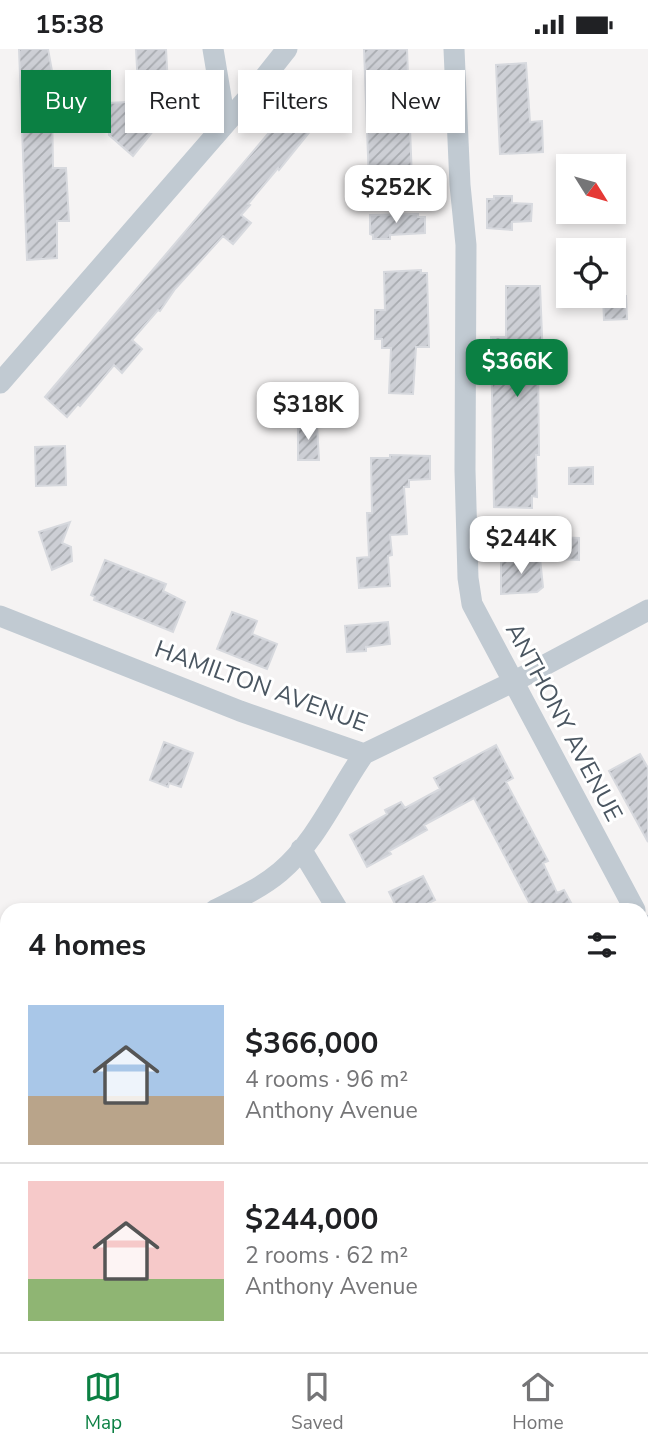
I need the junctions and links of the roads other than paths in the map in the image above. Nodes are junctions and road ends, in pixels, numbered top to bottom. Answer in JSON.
{"nodes":[{"id":1,"x":213,"y":49,"type":"edge"},
{"id":2,"x":287,"y":49,"type":"edge"},
{"id":3,"x":454,"y":49,"type":"edge"},
{"id":4,"x":225,"y":121,"type":"junction"},
{"id":5,"x":0,"y":383,"type":"edge"},
{"id":6,"x":648,"y":610,"type":"edge"},
{"id":7,"x":0,"y":616,"type":"edge"},
{"id":8,"x":513,"y":682,"type":"junction"},
{"id":9,"x":364,"y":754,"type":"junction"},
{"id":10,"x":301,"y":849,"type":"junction"},
{"id":11,"x":228,"y":903,"type":"edge"},
{"id":12,"x":334,"y":903,"type":"edge"},
{"id":13,"x":631,"y":903,"type":"edge"}],
"edges":[{"from":1,"to":4,"type":"street"},
{"from":2,"to":4,"type":"street"},
{"from":3,"to":8,"type":"street","name":"ANTHONY AVENUE"},
{"from":4,"to":5,"type":"street"},
{"from":6,"to":8,"type":"street","name":"HAMILTON AVENUE"},
{"from":7,"to":9,"type":"street","name":"HAMILTON AVENUE"},
{"from":8,"to":9,"type":"street","name":"HAMILTON AVENUE"},
{"from":8,"to":13,"type":"street","name":"ANTHONY AVENUE"},
{"from":9,"to":10,"type":"street"},
{"from":10,"to":11,"type":"street"},
{"from":10,"to":12,"type":"street"}]}
